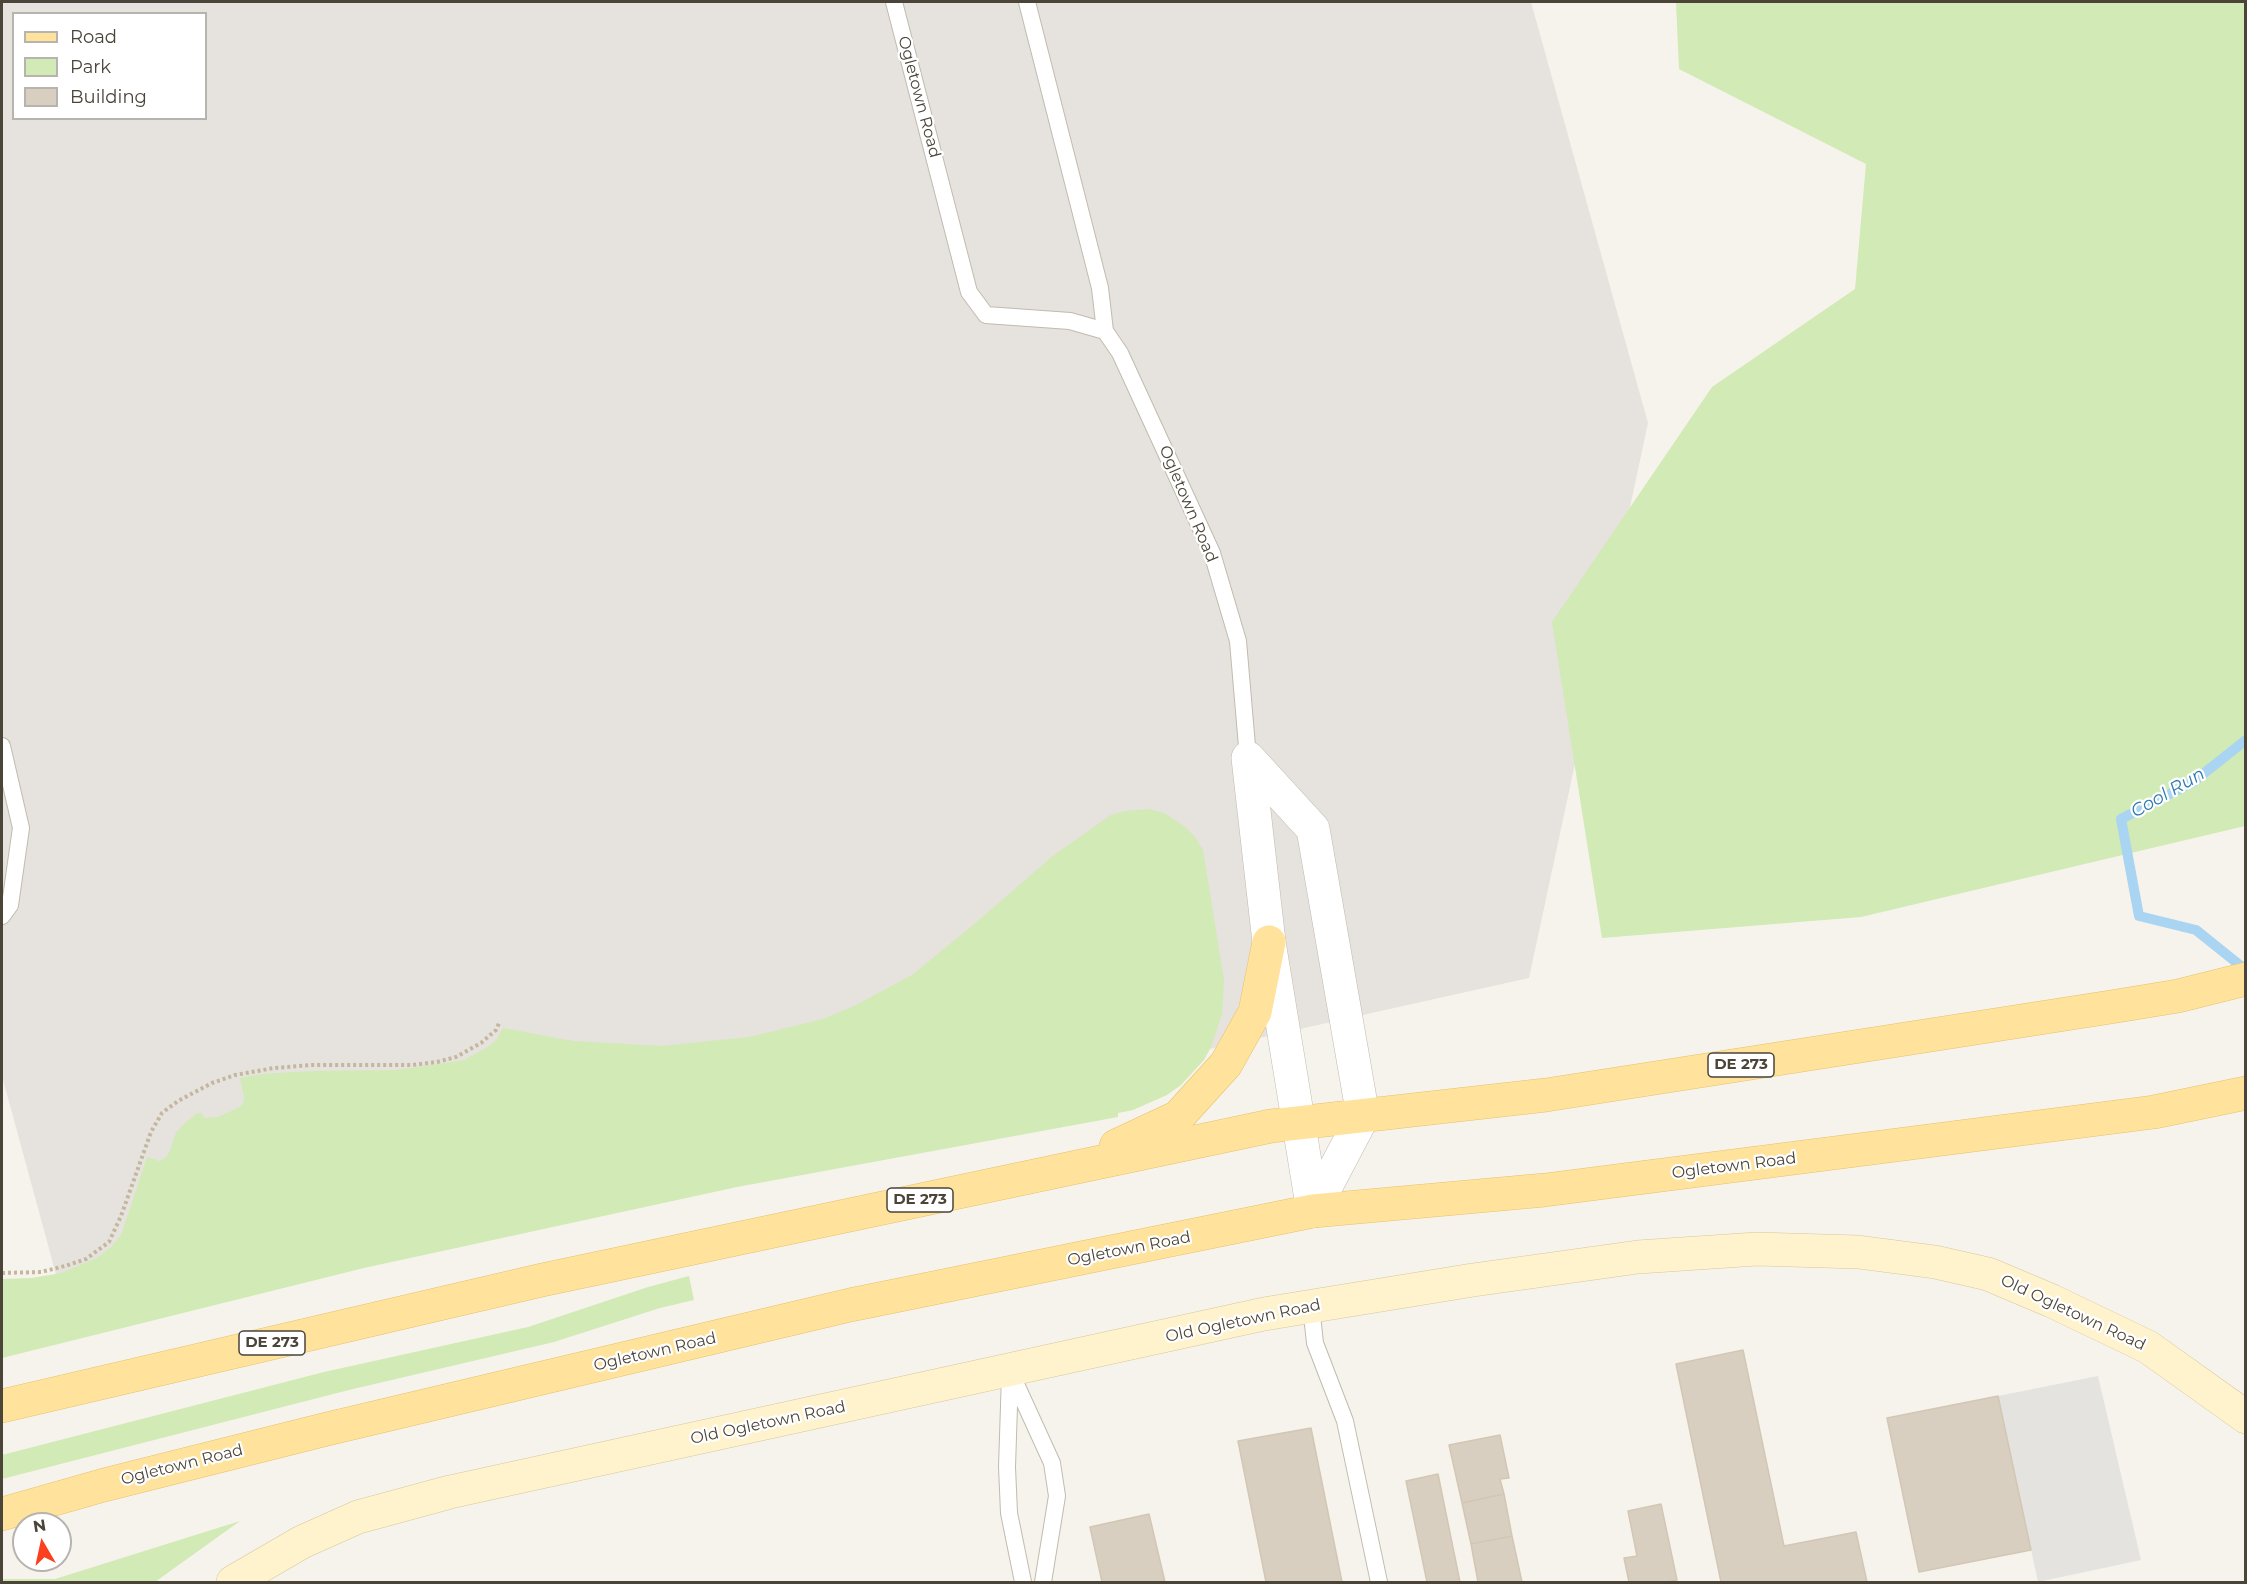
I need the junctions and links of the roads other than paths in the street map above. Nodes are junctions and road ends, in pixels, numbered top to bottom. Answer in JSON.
{"nodes":[{"id":1,"x":894,"y":2,"type":"edge"},
{"id":2,"x":1027,"y":2,"type":"edge"},
{"id":3,"x":1105,"y":331,"type":"junction"},
{"id":4,"x":2,"y":746,"type":"edge"},
{"id":5,"x":1248,"y":758,"type":"junction"},
{"id":6,"x":2,"y":916,"type":"edge"},
{"id":7,"x":1269,"y":942,"type":"junction"},
{"id":8,"x":2246,"y":979,"type":"edge"},
{"id":9,"x":2246,"y":1093,"type":"edge"},
{"id":10,"x":1363,"y":1116,"type":"junction"},
{"id":11,"x":1299,"y":1124,"type":"junction"},
{"id":12,"x":1065,"y":1170,"type":"junction"},
{"id":13,"x":1313,"y":1211,"type":"junction"},
{"id":14,"x":1311,"y":1306,"type":"junction"},
{"id":15,"x":1010,"y":1371,"type":"junction"},
{"id":16,"x":2,"y":1406,"type":"edge"},
{"id":17,"x":2246,"y":1417,"type":"edge"},
{"id":18,"x":2,"y":1514,"type":"edge"},
{"id":19,"x":233,"y":1582,"type":"edge"},
{"id":20,"x":1023,"y":1582,"type":"edge"},
{"id":21,"x":1043,"y":1582,"type":"edge"},
{"id":22,"x":1379,"y":1582,"type":"edge"}],
"edges":[{"from":1,"to":3,"type":"lane","name":"Ogletown Road"},
{"from":2,"to":3,"type":"lane","name":"Ogletown Road"},
{"from":3,"to":5,"type":"lane","name":"Ogletown Road"},
{"from":4,"to":6,"type":"lane"},
{"from":5,"to":7,"type":"street","name":"Ogletown Road"},
{"from":5,"to":10,"type":"street"},
{"from":7,"to":11,"type":"street","name":"Ogletown Road"},
{"from":7,"to":12,"type":"main road"},
{"from":8,"to":10,"type":"main road","number":"DE 273"},
{"from":9,"to":13,"type":"main road","name":"Ogletown Road"},
{"from":10,"to":11,"type":"main road","number":"DE 273"},
{"from":10,"to":13,"type":"street"},
{"from":11,"to":12,"type":"main road","number":"DE 273"},
{"from":11,"to":13,"type":"street","name":"Ogletown Road"},
{"from":12,"to":16,"type":"main road","number":"DE 273"},
{"from":13,"to":18,"type":"main road","name":"Ogletown Road"},
{"from":14,"to":15,"type":"street","name":"Old Ogletown Road"},
{"from":14,"to":17,"type":"street","name":"Old Ogletown Road"},
{"from":14,"to":22,"type":"lane"},
{"from":15,"to":19,"type":"street","name":"Old Ogletown Road"},
{"from":15,"to":20,"type":"lane"},
{"from":15,"to":21,"type":"lane"}]}
